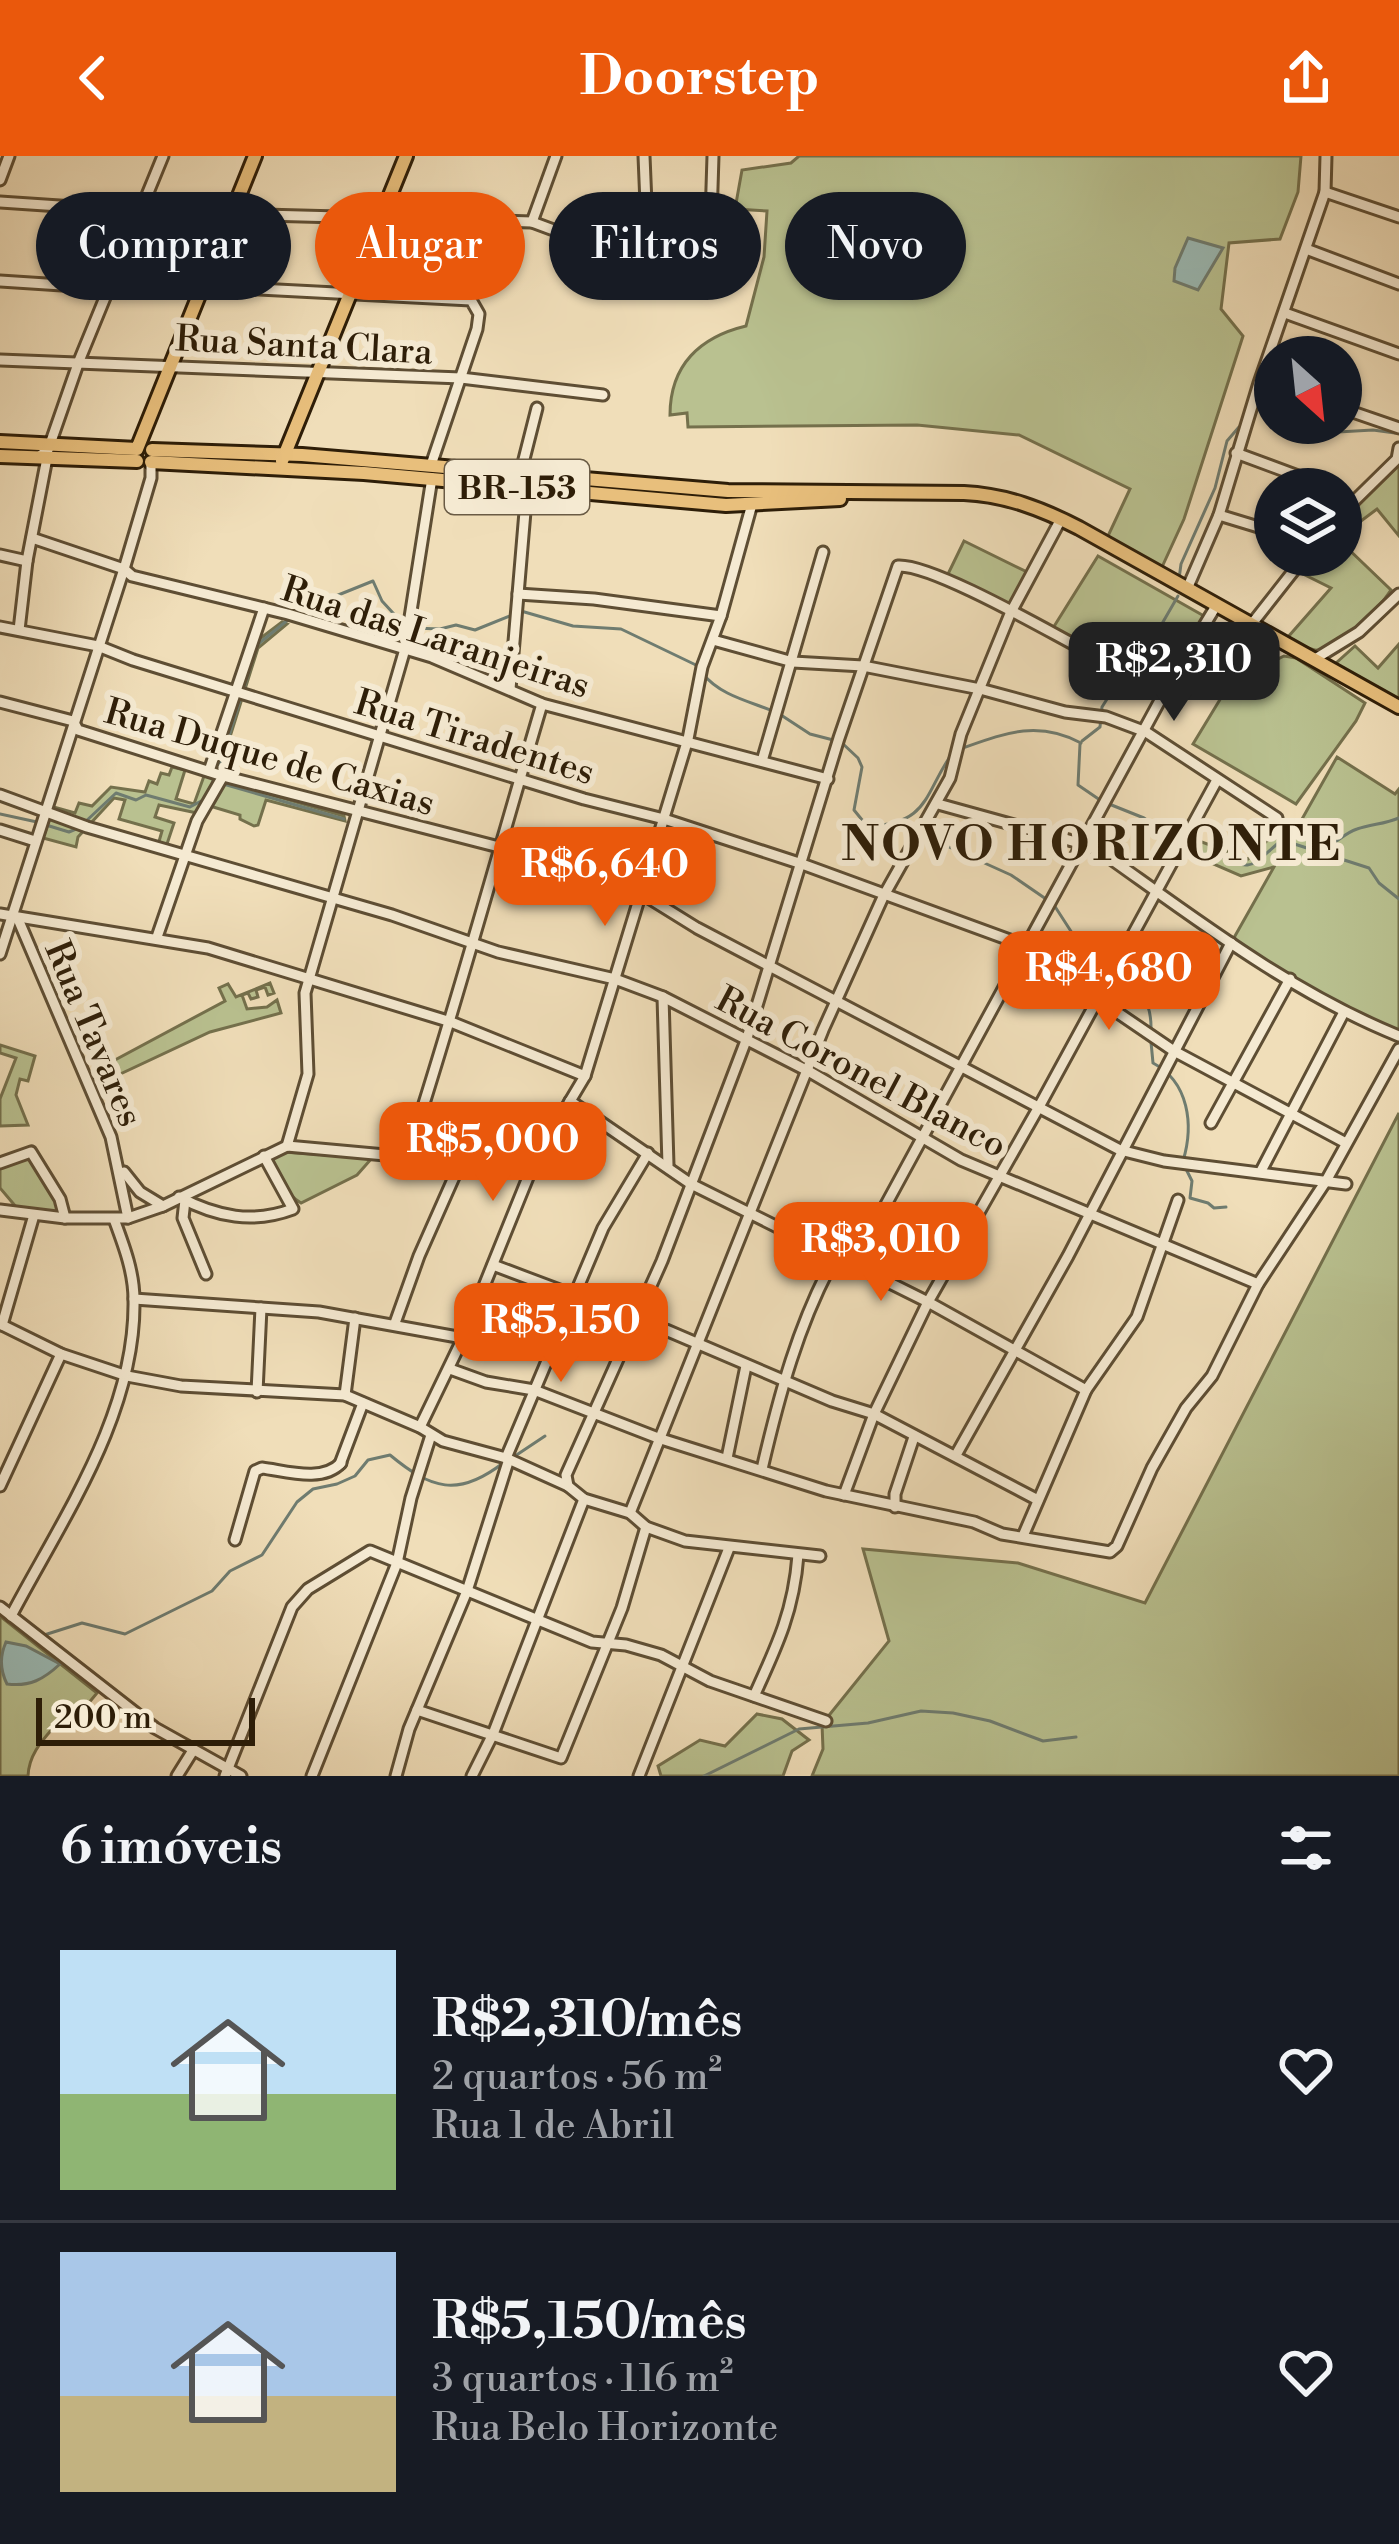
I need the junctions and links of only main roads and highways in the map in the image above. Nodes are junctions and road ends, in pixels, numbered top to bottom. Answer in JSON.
{"nodes":[{"id":1,"x":255,"y":156,"type":"edge"},
{"id":2,"x":406,"y":156,"type":"edge"},
{"id":3,"x":141,"y":432,"type":"junction"},
{"id":4,"x":0,"y":442,"type":"edge"},
{"id":5,"x":120,"y":447,"type":"junction"},
{"id":6,"x":44,"y":453,"type":"junction"},
{"id":7,"x":285,"y":454,"type":"junction"},
{"id":8,"x":0,"y":456,"type":"edge"},
{"id":9,"x":144,"y":456,"type":"junction"},
{"id":10,"x":216,"y":459,"type":"junction"},
{"id":11,"x":273,"y":468,"type":"junction"},
{"id":12,"x":431,"y":472,"type":"junction"},
{"id":13,"x":526,"y":480,"type":"junction"},
{"id":14,"x":883,"y":494,"type":"junction"},
{"id":15,"x":1399,"y":707,"type":"edge"}],
"edges":[{"from":1,"to":3,"type":"main road"},
{"from":2,"to":7,"type":"main road"},
{"from":3,"to":5,"type":"main road"},
{"from":3,"to":9,"type":"main road"},
{"from":4,"to":6,"type":"main road","number":"BR-153"},
{"from":5,"to":6,"type":"main road","number":"BR-153"},
{"from":5,"to":9,"type":"main road","number":"BR-153"},
{"from":6,"to":8,"type":"main road","number":"BR-153"},
{"from":6,"to":9,"type":"main road","number":"BR-153"},
{"from":7,"to":10,"type":"main road","number":"BR-153"},
{"from":7,"to":11,"type":"main road"},
{"from":7,"to":12,"type":"main road","number":"BR-153"},
{"from":9,"to":10,"type":"main road","number":"BR-153"},
{"from":10,"to":11,"type":"main road","number":"BR-153"},
{"from":11,"to":12,"type":"main road","number":"BR-153"},
{"from":12,"to":13,"type":"main road","number":"BR-153"},
{"from":13,"to":14,"type":"main road","number":"BR-153"},
{"from":13,"to":14,"type":"main road","number":"BR-153"},
{"from":14,"to":15,"type":"main road","number":"BR-153"}]}
